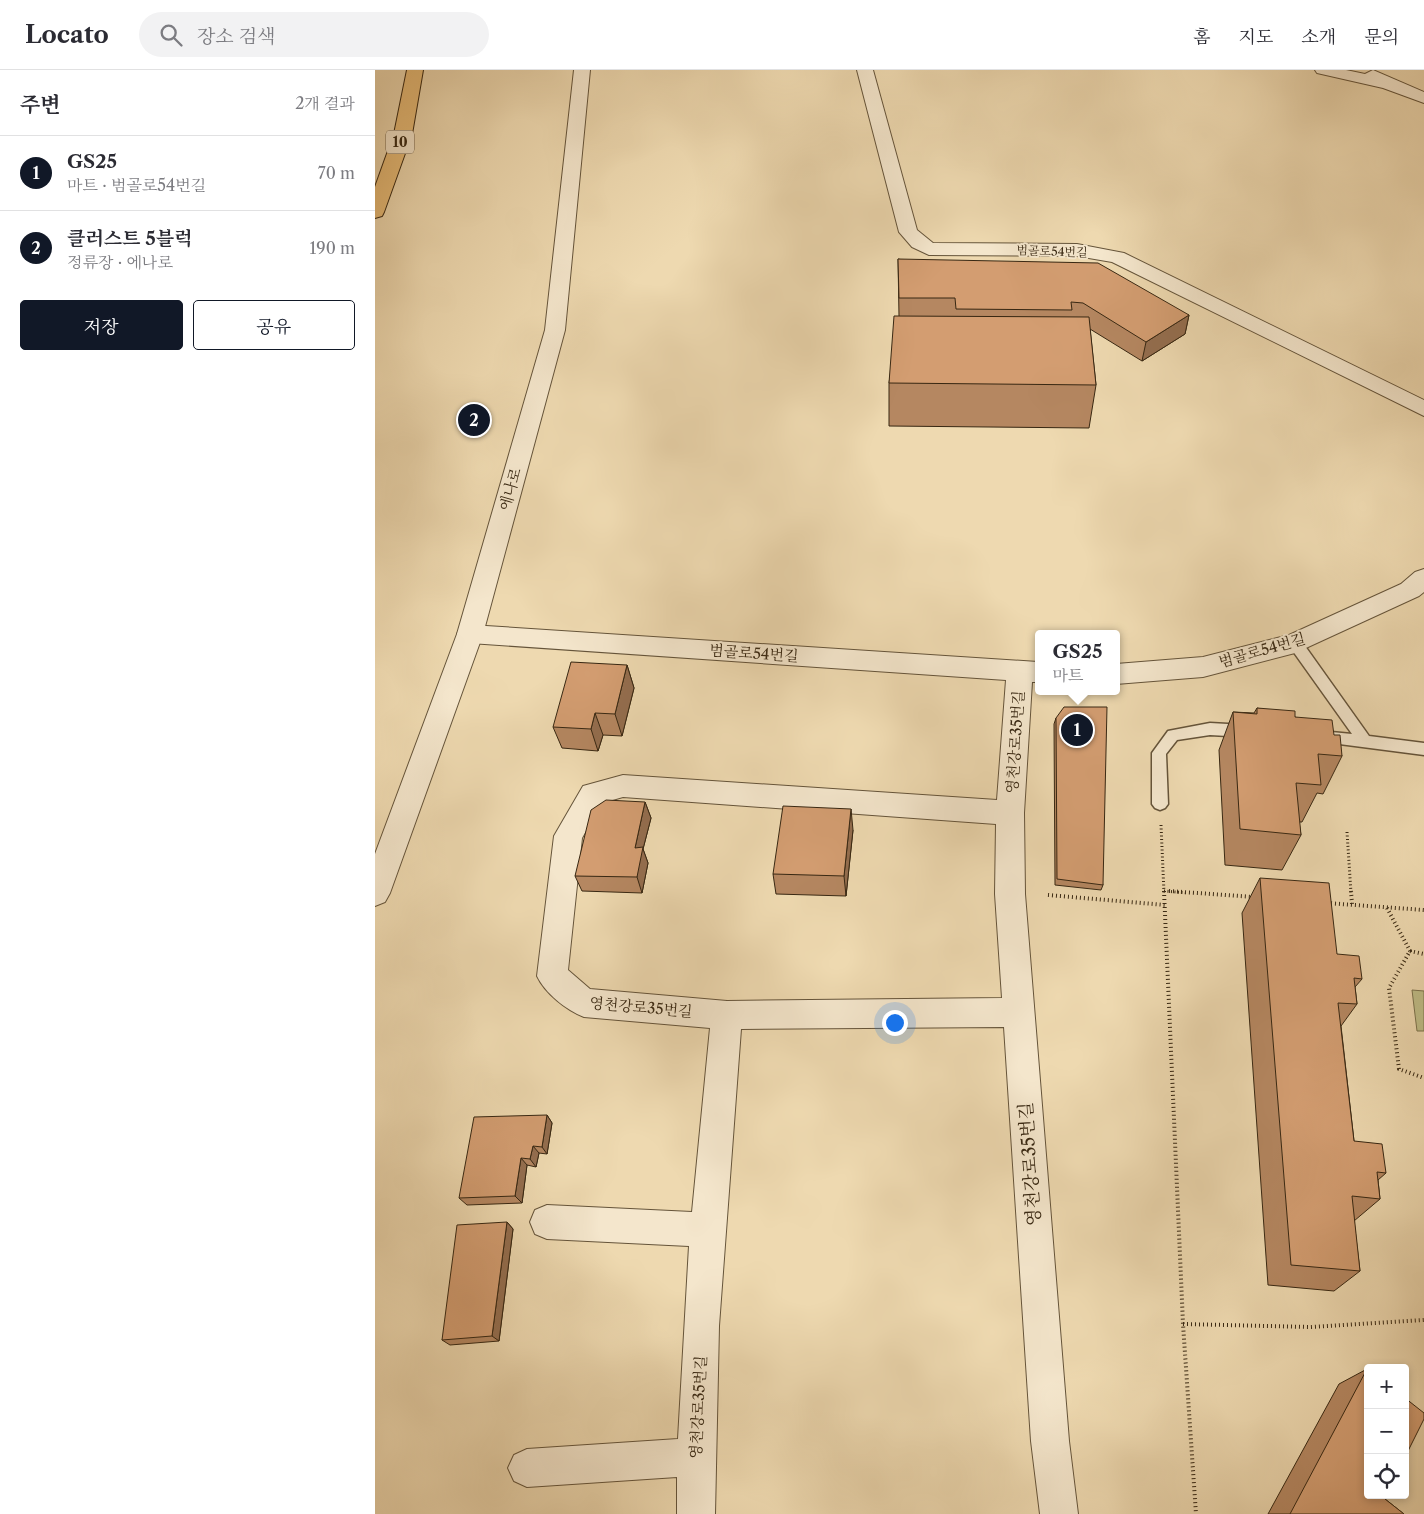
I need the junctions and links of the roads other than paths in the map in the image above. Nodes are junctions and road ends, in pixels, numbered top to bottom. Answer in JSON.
{"nodes":[{"id":1,"x":415,"y":70,"type":"edge"},
{"id":2,"x":582,"y":70,"type":"edge"},
{"id":3,"x":865,"y":70,"type":"edge"},
{"id":4,"x":1323,"y":70,"type":"edge"},
{"id":5,"x":1365,"y":70,"type":"edge"},
{"id":6,"x":1388,"y":84,"type":"junction"},
{"id":7,"x":1424,"y":98,"type":"edge"},
{"id":8,"x":375,"y":212,"type":"edge"},
{"id":9,"x":1424,"y":409,"type":"edge"},
{"id":10,"x":1424,"y":578,"type":"edge"},
{"id":11,"x":470,"y":634,"type":"junction"},
{"id":12,"x":1295,"y":643,"type":"junction"},
{"id":13,"x":1029,"y":672,"type":"edge"},
{"id":14,"x":1120,"y":674,"type":"edge"},
{"id":15,"x":1258,"y":732,"type":"edge"},
{"id":16,"x":1307,"y":736,"type":"edge"},
{"id":17,"x":1365,"y":741,"type":"junction"},
{"id":18,"x":1424,"y":749,"type":"edge"},
{"id":19,"x":1160,"y":804,"type":"road end"},
{"id":20,"x":1010,"y":813,"type":"junction"},
{"id":21,"x":375,"y":892,"type":"edge"},
{"id":22,"x":1019,"y":1012,"type":"junction"},
{"id":23,"x":727,"y":1015,"type":"junction"},
{"id":24,"x":547,"y":1222,"type":"dead end"},
{"id":25,"x":707,"y":1230,"type":"junction"},
{"id":26,"x":695,"y":1457,"type":"junction"},
{"id":27,"x":527,"y":1468,"type":"dead end"},
{"id":28,"x":696,"y":1514,"type":"edge"},
{"id":29,"x":1059,"y":1514,"type":"edge"}],
"edges":[{"from":1,"to":8,"type":"highway","number":"10"},
{"from":2,"to":11,"type":"street","name":"에나로"},
{"from":3,"to":9,"type":"street","name":"범골로54번길"},
{"from":4,"to":6,"type":"street"},
{"from":5,"to":6,"type":"street"},
{"from":6,"to":7,"type":"street"},
{"from":10,"to":12,"type":"street","name":"범골로54번길"},
{"from":11,"to":13,"type":"street","name":"범골로54번길"},
{"from":11,"to":21,"type":"street","name":"에나로"},
{"from":12,"to":14,"type":"street","name":"범골로54번길"},
{"from":12,"to":17,"type":"lane"},
{"from":13,"to":20,"type":"street","name":"영천강로35번길"},
{"from":15,"to":19,"type":"lane"},
{"from":16,"to":17,"type":"lane"},
{"from":17,"to":18,"type":"lane"},
{"from":20,"to":22,"type":"street","name":"영천강로35번길"},
{"from":20,"to":23,"type":"street","name":"영천강로35번길"},
{"from":22,"to":23,"type":"street"},
{"from":22,"to":29,"type":"street","name":"영천강로35번길"},
{"from":23,"to":25,"type":"street","name":"영천강로35번길"},
{"from":24,"to":25,"type":"street"},
{"from":25,"to":26,"type":"street","name":"영천강로35번길"},
{"from":26,"to":27,"type":"street"},
{"from":26,"to":28,"type":"street","name":"영천강로35번길"}]}
